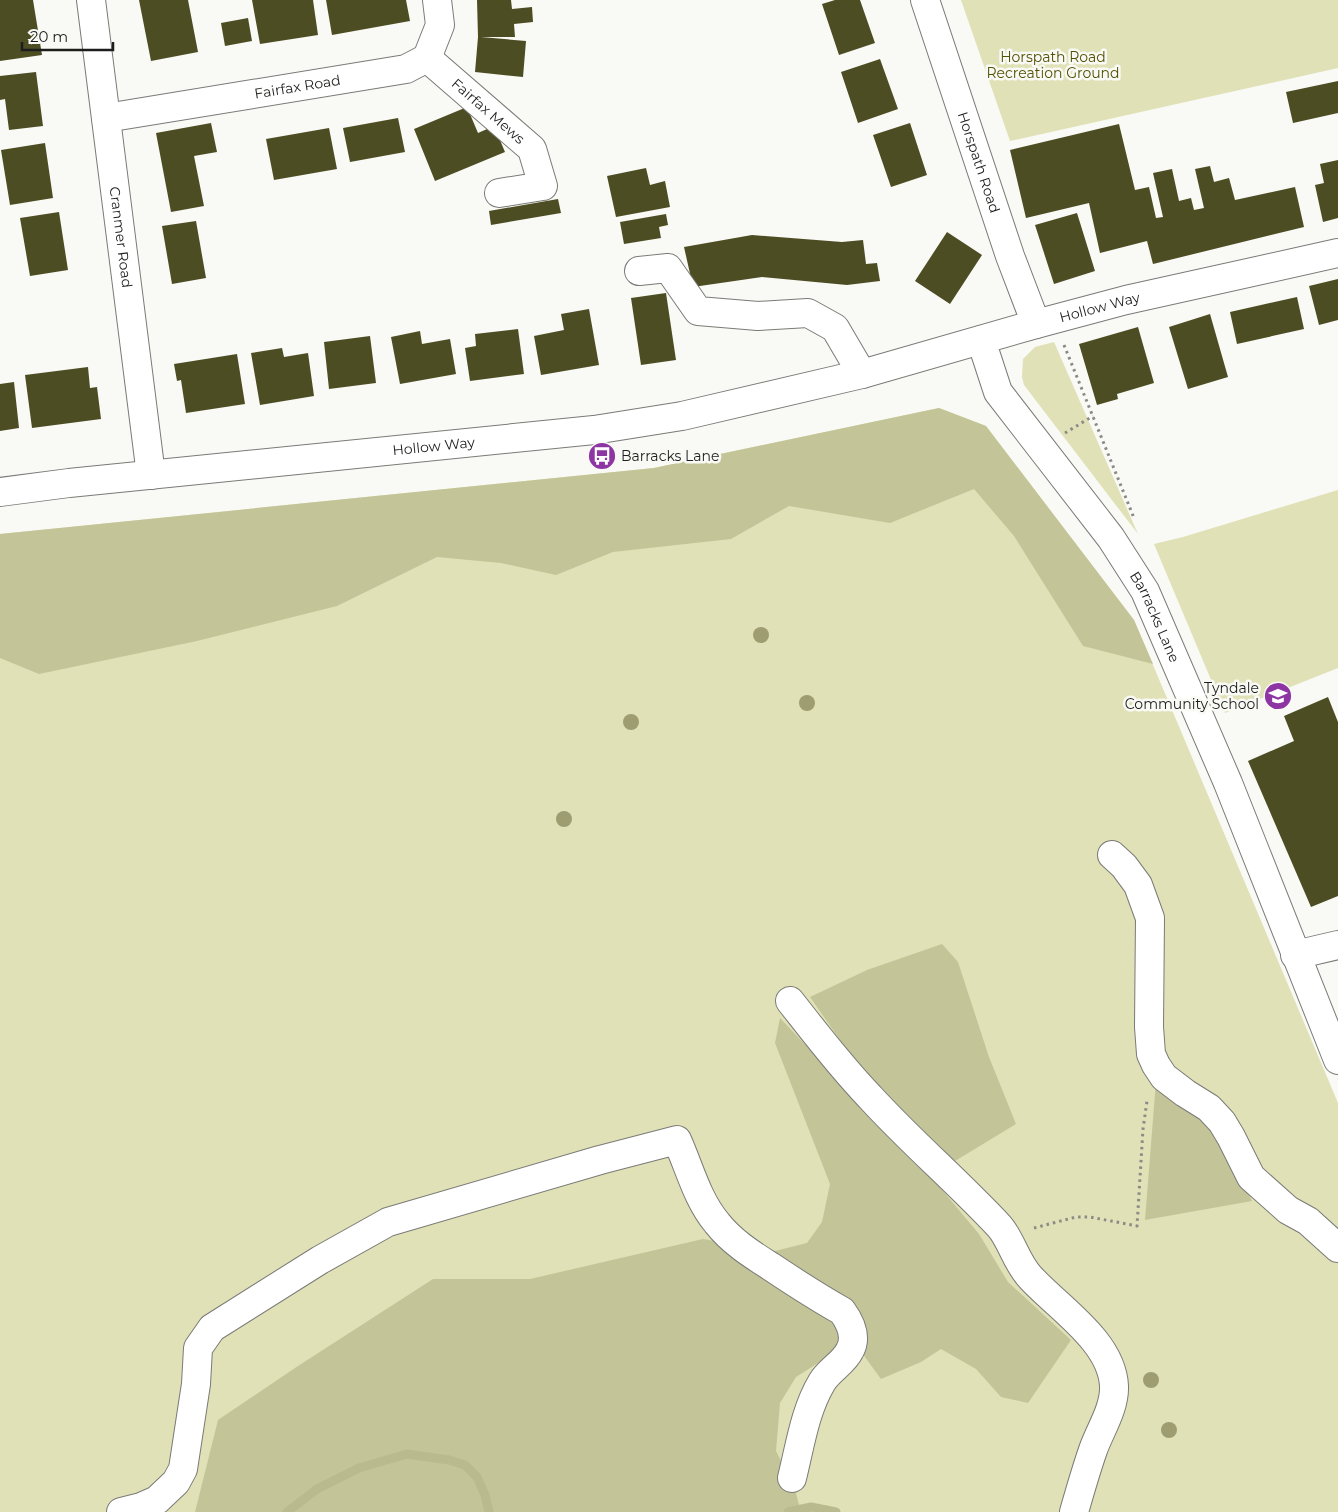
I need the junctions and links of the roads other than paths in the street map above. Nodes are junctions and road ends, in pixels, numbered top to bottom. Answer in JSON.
{"nodes":[{"id":1,"x":91,"y":0,"type":"edge"},
{"id":2,"x":437,"y":0,"type":"edge"},
{"id":3,"x":925,"y":0,"type":"edge"},
{"id":4,"x":427,"y":58,"type":"junction"},
{"id":5,"x":106,"y":118,"type":"junction"},
{"id":6,"x":499,"y":193,"type":"dead end"},
{"id":7,"x":1338,"y":253,"type":"edge"},
{"id":8,"x":639,"y":271,"type":"dead end"},
{"id":9,"x":1036,"y":324,"type":"junction"},
{"id":10,"x":981,"y":340,"type":"junction"},
{"id":11,"x":862,"y":374,"type":"junction"},
{"id":12,"x":151,"y":475,"type":"junction"},
{"id":13,"x":0,"y":492,"type":"edge"},
{"id":14,"x":1112,"y":855,"type":"dead end"},
{"id":15,"x":1338,"y":945,"type":"edge"},
{"id":16,"x":1295,"y":955,"type":"junction"},
{"id":17,"x":790,"y":1001,"type":"dead end"},
{"id":18,"x":1338,"y":1060,"type":"edge"},
{"id":19,"x":1338,"y":1248,"type":"edge"},
{"id":20,"x":792,"y":1478,"type":"dead end"},
{"id":21,"x":121,"y":1512,"type":"edge"},
{"id":22,"x":1074,"y":1512,"type":"edge"}],
"edges":[{"from":1,"to":5,"type":"street","name":"Cranmer Road"},
{"from":2,"to":4,"type":"street"},
{"from":3,"to":9,"type":"street","name":"Horspath Road"},
{"from":4,"to":5,"type":"street","name":"Fairfax Road"},
{"from":4,"to":6,"type":"street","name":"Fairfax Mews"},
{"from":5,"to":12,"type":"street","name":"Cranmer Road"},
{"from":7,"to":9,"type":"street","name":"Hollow Way"},
{"from":8,"to":11,"type":"street"},
{"from":9,"to":10,"type":"street","name":"Hollow Way"},
{"from":10,"to":11,"type":"street","name":"Hollow Way"},
{"from":10,"to":16,"type":"street","name":"Barracks Lane"},
{"from":11,"to":12,"type":"street","name":"Hollow Way"},
{"from":12,"to":13,"type":"street","name":"Hollow Way"},
{"from":14,"to":19,"type":"street"},
{"from":15,"to":16,"type":"street"},
{"from":16,"to":18,"type":"street","name":"Barracks Lane"},
{"from":17,"to":22,"type":"street"},
{"from":20,"to":21,"type":"street"}]}
